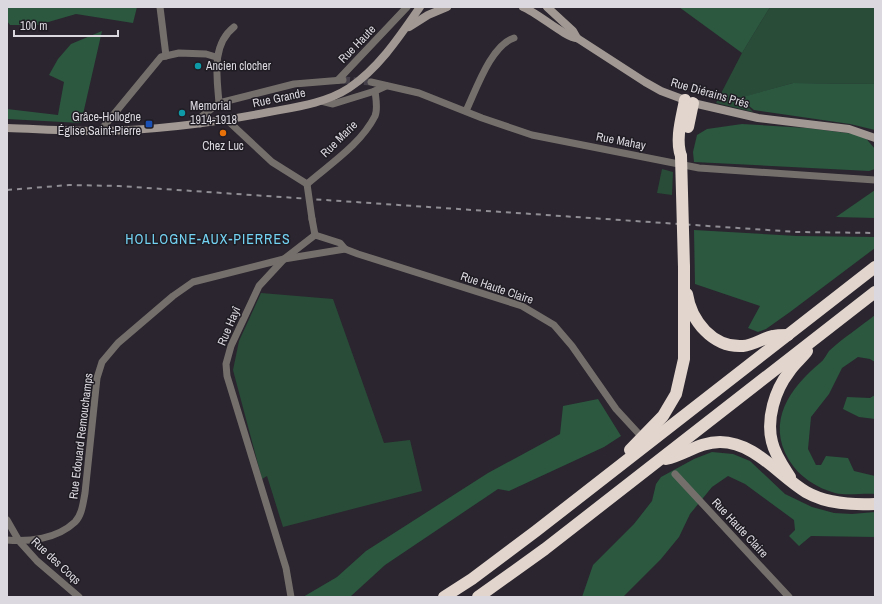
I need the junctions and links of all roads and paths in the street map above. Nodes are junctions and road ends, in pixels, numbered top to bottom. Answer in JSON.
{"nodes":[{"id":1,"x":160,"y":7,"type":"edge"},
{"id":2,"x":407,"y":7,"type":"edge"},
{"id":3,"x":420,"y":7,"type":"edge"},
{"id":4,"x":447,"y":7,"type":"edge"},
{"id":5,"x":523,"y":7,"type":"edge"},
{"id":6,"x":547,"y":7,"type":"edge"},
{"id":7,"x":234,"y":27,"type":"dead end"},
{"id":8,"x":407,"y":29,"type":"junction"},
{"id":9,"x":514,"y":38,"type":"dead end"},
{"id":10,"x":576,"y":38,"type":"junction"},
{"id":11,"x":166,"y":56,"type":"junction"},
{"id":12,"x":216,"y":57,"type":"junction"},
{"id":13,"x":370,"y":82,"type":"tunnel mouth"},
{"id":14,"x":386,"y":86,"type":"junction"},
{"id":15,"x":375,"y":91,"type":"junction"},
{"id":16,"x":321,"y":101,"type":"junction"},
{"id":17,"x":689,"y":101,"type":"junction"},
{"id":18,"x":219,"y":103,"type":"junction"},
{"id":19,"x":466,"y":111,"type":"junction"},
{"id":20,"x":227,"y":120,"type":"junction"},
{"id":21,"x":200,"y":124,"type":"junction"},
{"id":22,"x":7,"y":128,"type":"edge"},
{"id":23,"x":100,"y":131,"type":"junction"},
{"id":24,"x":875,"y":138,"type":"edge"},
{"id":25,"x":875,"y":180,"type":"edge"},
{"id":26,"x":307,"y":184,"type":"junction"},
{"id":27,"x":315,"y":235,"type":"junction"},
{"id":28,"x":345,"y":249,"type":"junction"},
{"id":29,"x":284,"y":259,"type":"junction"},
{"id":30,"x":875,"y":267,"type":"edge"},
{"id":31,"x":684,"y":269,"type":"junction"},
{"id":32,"x":875,"y":292,"type":"edge"},
{"id":33,"x":788,"y":335,"type":"junction"},
{"id":34,"x":819,"y":336,"type":"junction"},
{"id":35,"x":639,"y":434,"type":"dead end"},
{"id":36,"x":657,"y":461,"type":"junction"},
{"id":37,"x":620,"y":466,"type":"junction"},
{"id":38,"x":675,"y":474,"type":"dead end"},
{"id":39,"x":793,"y":481,"type":"junction"},
{"id":40,"x":875,"y":504,"type":"edge"},
{"id":41,"x":7,"y":520,"type":"edge"},
{"id":42,"x":7,"y":540,"type":"edge"},
{"id":43,"x":19,"y":541,"type":"junction"},
{"id":44,"x":78,"y":597,"type":"edge"},
{"id":45,"x":291,"y":597,"type":"edge"},
{"id":46,"x":444,"y":597,"type":"edge"},
{"id":47,"x":478,"y":597,"type":"edge"},
{"id":48,"x":789,"y":597,"type":"edge"}],
"edges":[{"from":1,"to":11,"type":"street"},
{"from":2,"to":18,"type":"street","name":"Rue Haute"},
{"from":3,"to":8,"type":"main road","name":"Rue Grande"},
{"from":4,"to":8,"type":"main road"},
{"from":5,"to":10,"type":"main road","name":"Rue Diérains Prés"},
{"from":6,"to":10,"type":"main road","name":"Rue Diérains Prés"},
{"from":7,"to":12,"type":"street"},
{"from":8,"to":16,"type":"main road","name":"Rue Grande"},
{"from":9,"to":19,"type":"street"},
{"from":10,"to":17,"type":"main road","name":"Rue Diérains Prés"},
{"from":11,"to":12,"type":"street"},
{"from":11,"to":23,"type":"street"},
{"from":12,"to":18,"type":"street"},
{"from":13,"to":14,"type":"street","name":"Rue Mahay"},
{"from":14,"to":15,"type":"street"},
{"from":14,"to":19,"type":"street","name":"Rue Mahay"},
{"from":15,"to":16,"type":"street"},
{"from":15,"to":26,"type":"street","name":"Rue Marie"},
{"from":16,"to":20,"type":"main road","name":"Rue Grande"},
{"from":17,"to":24,"type":"main road","name":"Rue Diérains Prés"},
{"from":17,"to":31,"type":"highway","bridge":true},
{"from":18,"to":21,"type":"street"},
{"from":19,"to":25,"type":"street","name":"Rue Mahay"},
{"from":20,"to":21,"type":"main road","name":"Rue Grande"},
{"from":20,"to":26,"type":"street"},
{"from":21,"to":23,"type":"main road","name":"Rue Grande"},
{"from":22,"to":23,"type":"main road","name":"Rue Grande"},
{"from":26,"to":27,"type":"street","bridge":true},
{"from":27,"to":28,"type":"street","name":"Rue Haute Claire"},
{"from":27,"to":29,"type":"street","name":"Rue Hayî"},
{"from":28,"to":29,"type":"street","name":"Rue Edouard Remouchamps"},
{"from":28,"to":35,"type":"street","name":"Rue Haute Claire"},
{"from":29,"to":43,"type":"street","name":"Rue Edouard Remouchamps"},
{"from":29,"to":45,"type":"street","name":"Rue Hayî"},
{"from":30,"to":33,"type":"highway"},
{"from":31,"to":33,"type":"highway"},
{"from":31,"to":37,"type":"highway"},
{"from":32,"to":34,"type":"highway"},
{"from":33,"to":37,"type":"highway"},
{"from":34,"to":36,"type":"highway"},
{"from":34,"to":39,"type":"highway"},
{"from":36,"to":39,"type":"highway"},
{"from":36,"to":47,"type":"highway"},
{"from":37,"to":46,"type":"highway"},
{"from":38,"to":48,"type":"street","name":"Rue Haute Claire"},
{"from":39,"to":40,"type":"highway"},
{"from":41,"to":43,"type":"street","name":"Rue des Coqs"},
{"from":42,"to":43,"type":"street","name":"Rue Edouard Remouchamps"},
{"from":43,"to":44,"type":"street","name":"Rue des Coqs"}]}
